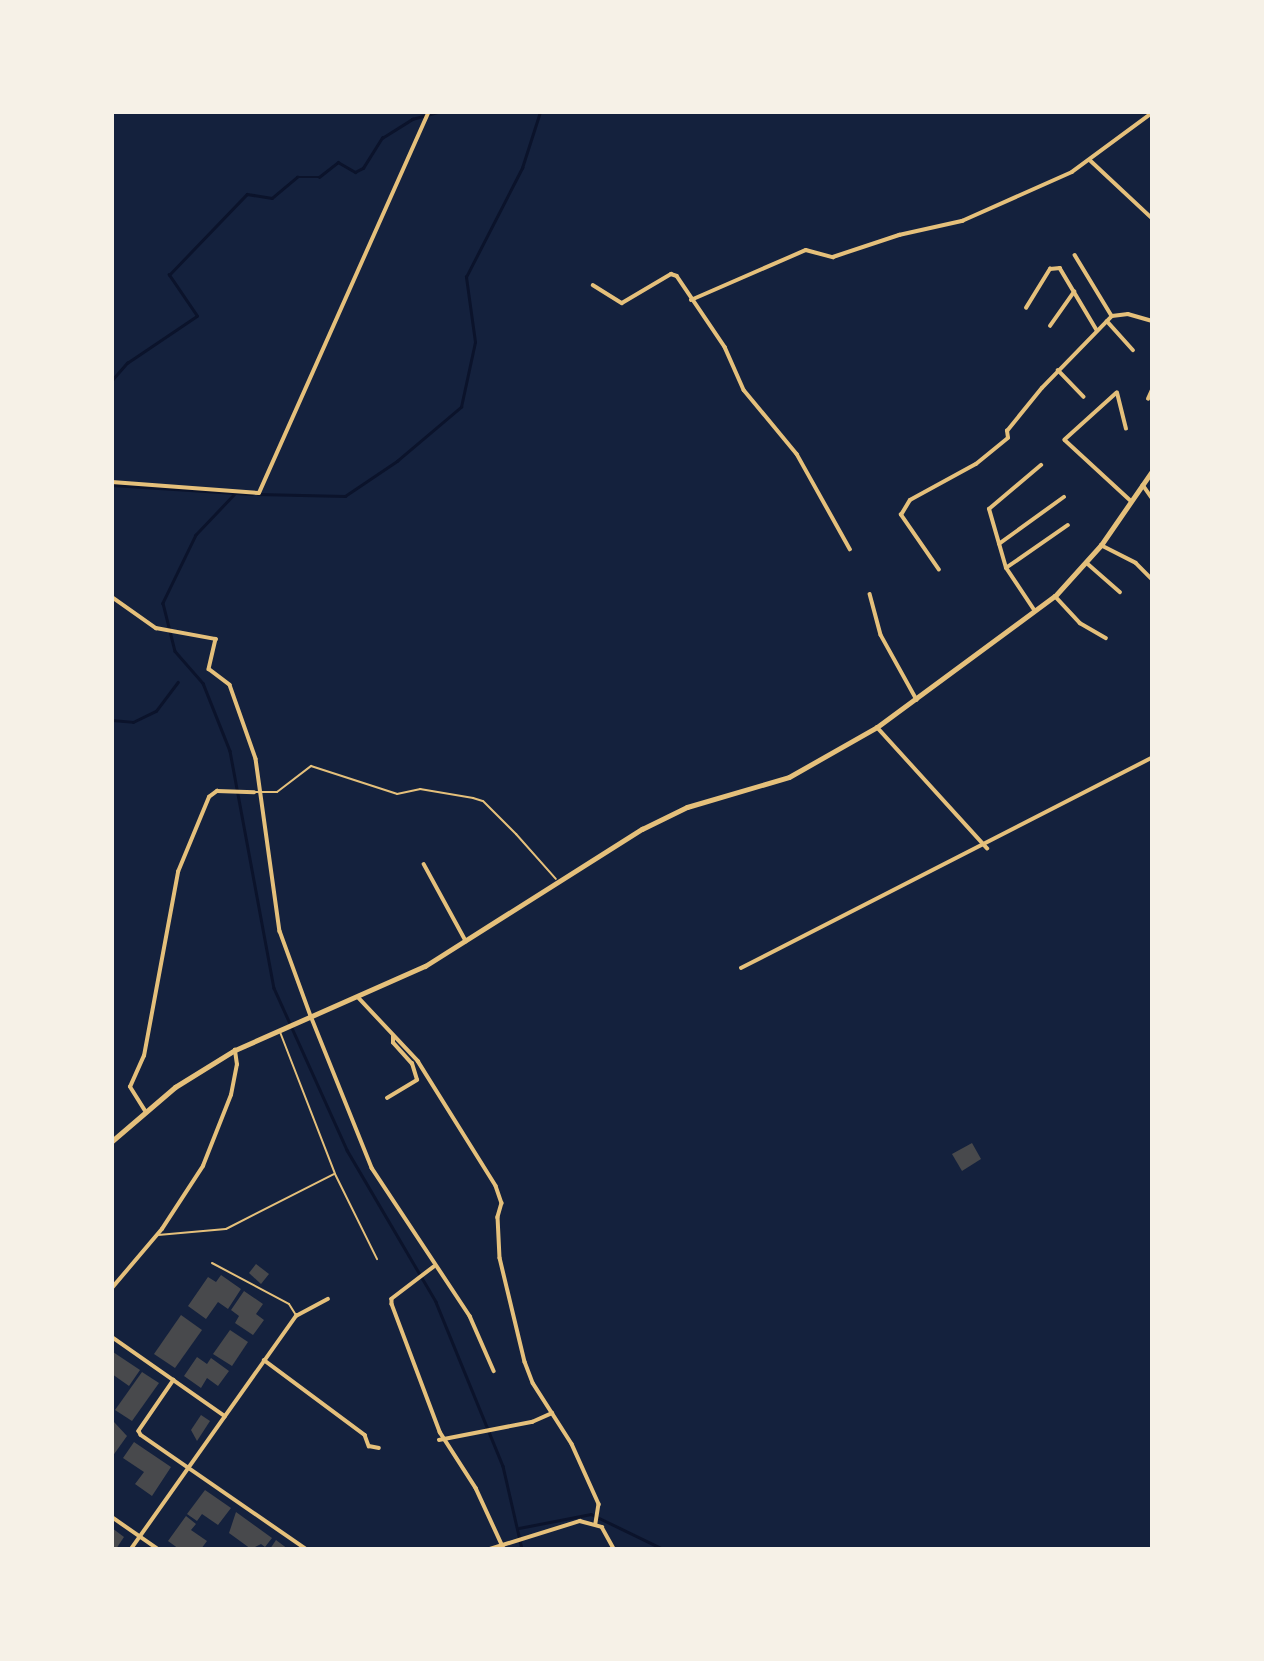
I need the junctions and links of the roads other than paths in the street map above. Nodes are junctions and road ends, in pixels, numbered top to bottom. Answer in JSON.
{"nodes":[{"id":1,"x":429,"y":112,"type":"edge"},
{"id":2,"x":1140,"y":112,"type":"edge"},
{"id":3,"x":1152,"y":113,"type":"edge"},
{"id":4,"x":1144,"y":117,"type":"junction"},
{"id":5,"x":1090,"y":159,"type":"junction"},
{"id":6,"x":1152,"y":218,"type":"edge"},
{"id":7,"x":1075,"y":255,"type":"dead end"},
{"id":8,"x":593,"y":285,"type":"dead end"},
{"id":9,"x":1074,"y":292,"type":"junction"},
{"id":10,"x":691,"y":300,"type":"junction"},
{"id":11,"x":1026,"y":308,"type":"dead end"},
{"id":12,"x":1112,"y":316,"type":"junction"},
{"id":13,"x":1107,"y":321,"type":"junction"},
{"id":14,"x":1152,"y":321,"type":"edge"},
{"id":15,"x":1051,"y":326,"type":"dead end"},
{"id":16,"x":1097,"y":330,"type":"junction"},
{"id":17,"x":1133,"y":350,"type":"dead end"},
{"id":18,"x":1058,"y":370,"type":"junction"},
{"id":19,"x":1152,"y":390,"type":"edge"},
{"id":20,"x":1084,"y":397,"type":"dead end"},
{"id":21,"x":1149,"y":399,"type":"dead end"},
{"id":22,"x":1126,"y":429,"type":"dead end"},
{"id":23,"x":1041,"y":465,"type":"dead end"},
{"id":24,"x":1152,"y":471,"type":"edge"},
{"id":25,"x":112,"y":482,"type":"edge"},
{"id":26,"x":1143,"y":485,"type":"junction"},
{"id":27,"x":1064,"y":498,"type":"dead end"},
{"id":28,"x":1152,"y":498,"type":"edge"},
{"id":29,"x":1131,"y":501,"type":"junction"},
{"id":30,"x":1068,"y":525,"type":"dead end"},
{"id":31,"x":999,"y":544,"type":"junction"},
{"id":32,"x":1101,"y":545,"type":"junction"},
{"id":33,"x":850,"y":549,"type":"dead end"},
{"id":34,"x":1087,"y":563,"type":"junction"},
{"id":35,"x":1006,"y":568,"type":"junction"},
{"id":36,"x":939,"y":570,"type":"dead end"},
{"id":37,"x":1152,"y":579,"type":"edge"},
{"id":38,"x":1120,"y":592,"type":"dead end"},
{"id":39,"x":870,"y":594,"type":"dead end"},
{"id":40,"x":1055,"y":596,"type":"junction"},
{"id":41,"x":112,"y":597,"type":"edge"},
{"id":42,"x":1036,"y":611,"type":"junction"},
{"id":43,"x":1106,"y":638,"type":"dead end"},
{"id":44,"x":917,"y":700,"type":"junction"},
{"id":45,"x":877,"y":727,"type":"junction"},
{"id":46,"x":1152,"y":758,"type":"edge"},
{"id":47,"x":254,"y":792,"type":"joint"},
{"id":48,"x":261,"y":792,"type":"junction"},
{"id":49,"x":981,"y":844,"type":"junction"},
{"id":50,"x":987,"y":848,"type":"dead end"},
{"id":51,"x":424,"y":864,"type":"dead end"},
{"id":52,"x":556,"y":880,"type":"junction"},
{"id":53,"x":466,"y":941,"type":"junction"},
{"id":54,"x":741,"y":968,"type":"dead end"},
{"id":55,"x":357,"y":995,"type":"junction"},
{"id":56,"x":307,"y":1015,"type":"junction"},
{"id":57,"x":280,"y":1030,"type":"junction"},
{"id":58,"x":393,"y":1036,"type":"junction"},
{"id":59,"x":235,"y":1050,"type":"junction"},
{"id":60,"x":387,"y":1098,"type":"dead end"},
{"id":61,"x":145,"y":1111,"type":"junction"},
{"id":62,"x":112,"y":1141,"type":"edge"},
{"id":63,"x":335,"y":1174,"type":"junction"},
{"id":64,"x":157,"y":1235,"type":"junction"},
{"id":65,"x":376,"y":1259,"type":"dead end"},
{"id":66,"x":212,"y":1264,"type":"dead end"},
{"id":67,"x":433,"y":1269,"type":"junction"},
{"id":68,"x":112,"y":1288,"type":"edge"},
{"id":69,"x":328,"y":1299,"type":"dead end"},
{"id":70,"x":296,"y":1316,"type":"junction"},
{"id":71,"x":112,"y":1337,"type":"edge"},
{"id":72,"x":264,"y":1360,"type":"junction"},
{"id":73,"x":494,"y":1370,"type":"dead end"},
{"id":74,"x":174,"y":1380,"type":"junction"},
{"id":75,"x":552,"y":1413,"type":"junction"},
{"id":76,"x":226,"y":1416,"type":"junction"},
{"id":77,"x":439,"y":1440,"type":"dead end"},
{"id":78,"x":446,"y":1440,"type":"junction"},
{"id":79,"x":379,"y":1448,"type":"dead end"},
{"id":80,"x":188,"y":1468,"type":"junction"},
{"id":81,"x":112,"y":1517,"type":"edge"},
{"id":82,"x":596,"y":1524,"type":"junction"},
{"id":83,"x":140,"y":1536,"type":"junction"},
{"id":84,"x":502,"y":1543,"type":"junction"},
{"id":85,"x":131,"y":1549,"type":"edge"},
{"id":86,"x":158,"y":1549,"type":"edge"},
{"id":87,"x":306,"y":1549,"type":"edge"},
{"id":88,"x":490,"y":1549,"type":"edge"},
{"id":89,"x":504,"y":1549,"type":"edge"},
{"id":90,"x":614,"y":1549,"type":"edge"}],
"edges":[{"from":1,"to":25,"type":"street"},
{"from":2,"to":4,"type":"street"},
{"from":3,"to":4,"type":"street"},
{"from":4,"to":5,"type":"street"},
{"from":5,"to":6,"type":"street"},
{"from":5,"to":10,"type":"street"},
{"from":7,"to":12,"type":"street"},
{"from":8,"to":10,"type":"street"},
{"from":9,"to":11,"type":"street"},
{"from":9,"to":15,"type":"street"},
{"from":9,"to":16,"type":"street"},
{"from":10,"to":33,"type":"street"},
{"from":12,"to":13,"type":"street"},
{"from":12,"to":14,"type":"street"},
{"from":13,"to":16,"type":"street"},
{"from":13,"to":17,"type":"street"},
{"from":16,"to":18,"type":"street"},
{"from":18,"to":20,"type":"street"},
{"from":18,"to":36,"type":"street"},
{"from":19,"to":21,"type":"street"},
{"from":22,"to":29,"type":"street"},
{"from":23,"to":31,"type":"street"},
{"from":24,"to":26,"type":"main road"},
{"from":26,"to":28,"type":"street"},
{"from":26,"to":29,"type":"main road"},
{"from":27,"to":31,"type":"street"},
{"from":29,"to":32,"type":"main road"},
{"from":30,"to":35,"type":"street"},
{"from":31,"to":35,"type":"street"},
{"from":32,"to":34,"type":"main road"},
{"from":32,"to":37,"type":"street"},
{"from":34,"to":38,"type":"street"},
{"from":34,"to":40,"type":"main road"},
{"from":35,"to":42,"type":"street"},
{"from":39,"to":44,"type":"street"},
{"from":40,"to":42,"type":"main road"},
{"from":40,"to":43,"type":"street"},
{"from":41,"to":48,"type":"street"},
{"from":42,"to":44,"type":"main road"},
{"from":44,"to":45,"type":"main road"},
{"from":45,"to":49,"type":"street"},
{"from":45,"to":52,"type":"main road"},
{"from":46,"to":49,"type":"street"},
{"from":47,"to":48,"type":"lane"},
{"from":47,"to":61,"type":"street"},
{"from":48,"to":52,"type":"lane"},
{"from":48,"to":56,"type":"street"},
{"from":49,"to":50,"type":"street"},
{"from":49,"to":54,"type":"street"},
{"from":51,"to":53,"type":"street"},
{"from":52,"to":53,"type":"main road"},
{"from":53,"to":55,"type":"main road"},
{"from":55,"to":56,"type":"main road"},
{"from":55,"to":58,"type":"street"},
{"from":56,"to":57,"type":"main road"},
{"from":56,"to":67,"type":"street"},
{"from":57,"to":59,"type":"main road"},
{"from":57,"to":63,"type":"lane"},
{"from":58,"to":60,"type":"street"},
{"from":58,"to":75,"type":"street"},
{"from":59,"to":61,"type":"main road"},
{"from":59,"to":64,"type":"street"},
{"from":61,"to":62,"type":"main road"},
{"from":63,"to":64,"type":"lane"},
{"from":63,"to":65,"type":"lane"},
{"from":64,"to":68,"type":"street"},
{"from":66,"to":70,"type":"lane"},
{"from":67,"to":73,"type":"street"},
{"from":67,"to":78,"type":"street"},
{"from":69,"to":70,"type":"street"},
{"from":70,"to":72,"type":"street"},
{"from":71,"to":74,"type":"street"},
{"from":72,"to":76,"type":"street"},
{"from":72,"to":79,"type":"street"},
{"from":74,"to":76,"type":"street"},
{"from":74,"to":80,"type":"street"},
{"from":75,"to":78,"type":"street"},
{"from":75,"to":82,"type":"street"},
{"from":76,"to":80,"type":"street"},
{"from":77,"to":78,"type":"street"},
{"from":78,"to":84,"type":"street"},
{"from":80,"to":83,"type":"street"},
{"from":80,"to":87,"type":"street"},
{"from":81,"to":83,"type":"street"},
{"from":82,"to":84,"type":"street"},
{"from":82,"to":90,"type":"street"},
{"from":83,"to":85,"type":"street"},
{"from":83,"to":86,"type":"street"},
{"from":84,"to":88,"type":"street"},
{"from":84,"to":89,"type":"street"}]}
